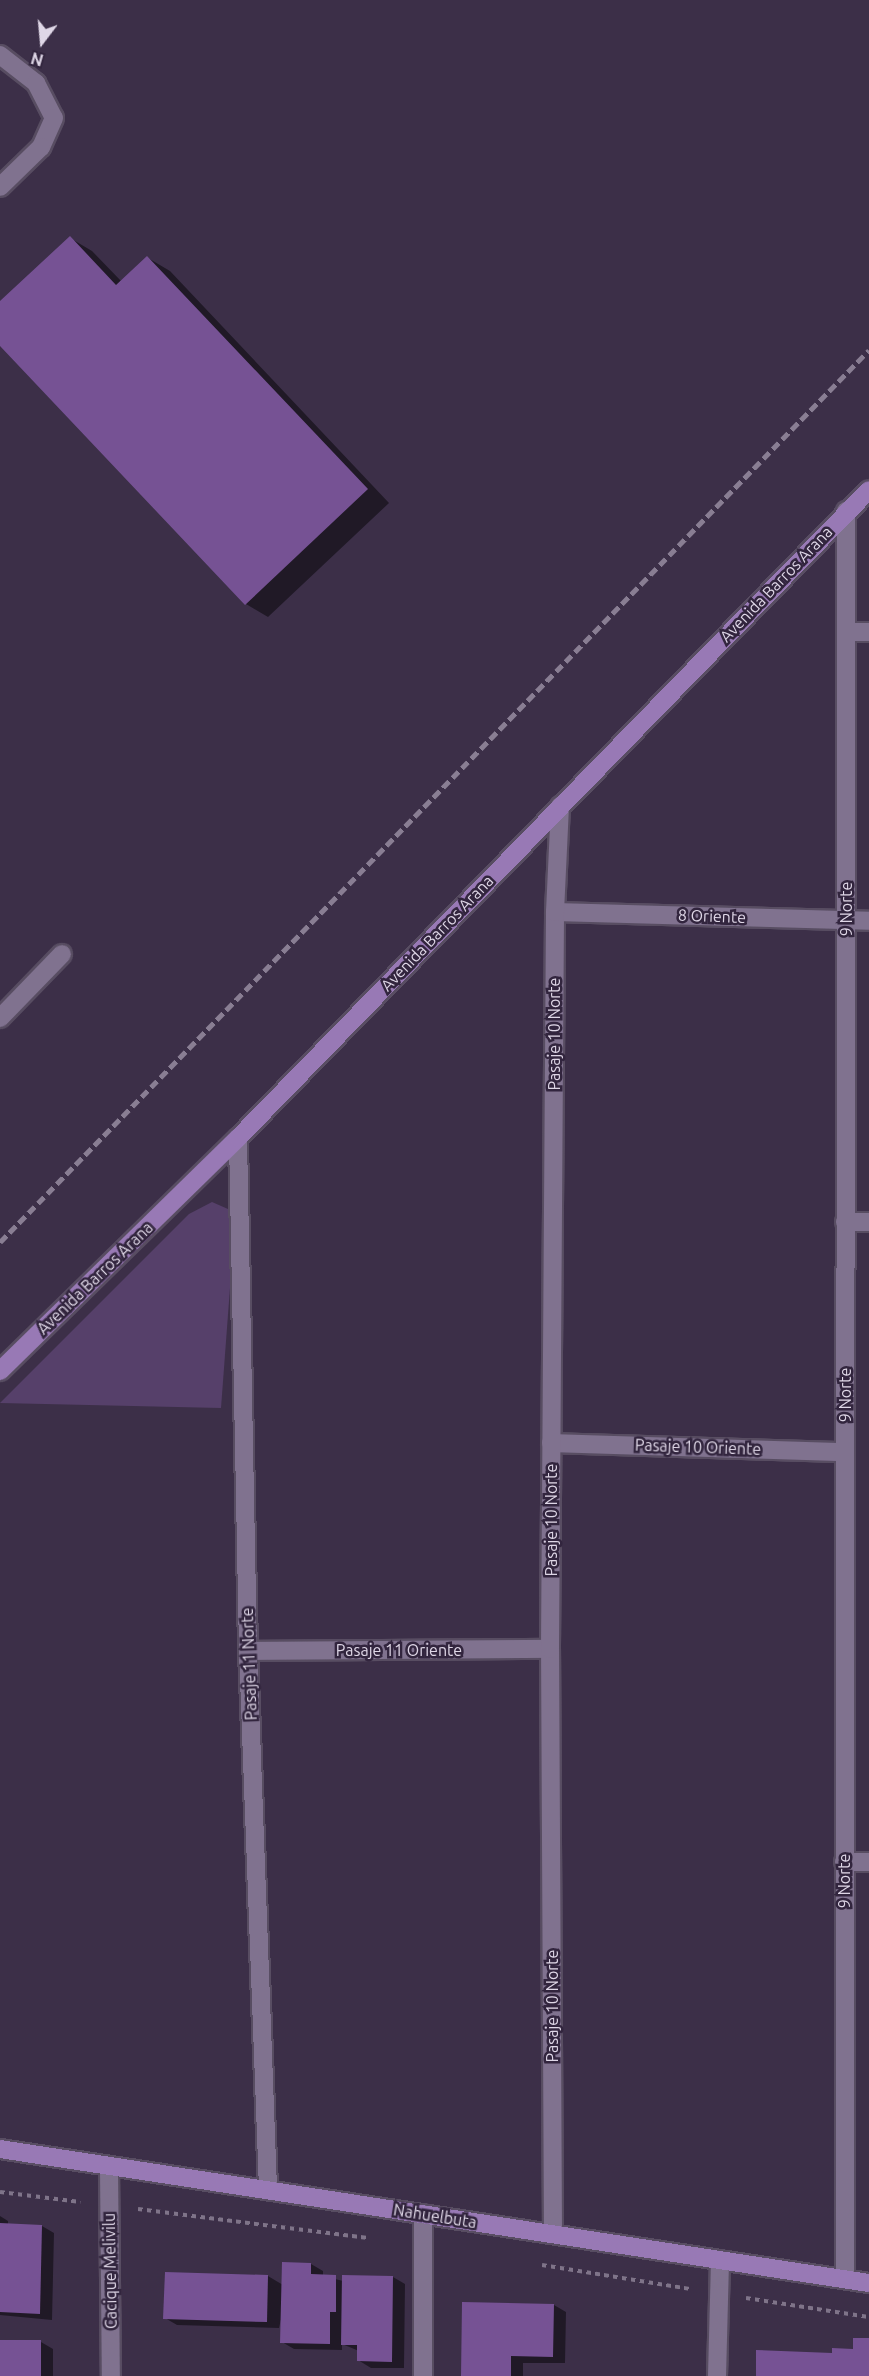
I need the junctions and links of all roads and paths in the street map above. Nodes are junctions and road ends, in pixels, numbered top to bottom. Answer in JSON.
{"nodes":[{"id":1,"x":0,"y":55,"type":"edge"},
{"id":2,"x":0,"y":187,"type":"edge"},
{"id":3,"x":869,"y":490,"type":"edge"},
{"id":4,"x":846,"y":511,"type":"junction"},
{"id":5,"x":846,"y":632,"type":"junction"},
{"id":6,"x":869,"y":632,"type":"edge"},
{"id":7,"x":560,"y":806,"type":"junction"},
{"id":8,"x":555,"y":912,"type":"junction"},
{"id":9,"x":846,"y":921,"type":"junction"},
{"id":10,"x":869,"y":921,"type":"edge"},
{"id":11,"x":62,"y":954,"type":"dead end"},
{"id":12,"x":0,"y":1018,"type":"edge"},
{"id":13,"x":238,"y":1138,"type":"junction"},
{"id":14,"x":845,"y":1222,"type":"junction"},
{"id":15,"x":869,"y":1222,"type":"edge"},
{"id":16,"x":0,"y":1371,"type":"edge"},
{"id":17,"x":551,"y":1443,"type":"junction"},
{"id":18,"x":845,"y":1452,"type":"junction"},
{"id":19,"x":550,"y":1649,"type":"junction"},
{"id":20,"x":248,"y":1651,"type":"junction"},
{"id":21,"x":844,"y":1862,"type":"junction"},
{"id":22,"x":869,"y":1862,"type":"edge"},
{"id":23,"x":0,"y":2149,"type":"edge"},
{"id":24,"x":109,"y":2166,"type":"junction"},
{"id":25,"x":268,"y":2190,"type":"junction"},
{"id":26,"x":423,"y":2214,"type":"junction"},
{"id":27,"x":553,"y":2234,"type":"junction"},
{"id":28,"x":720,"y":2260,"type":"junction"},
{"id":29,"x":845,"y":2279,"type":"junction"},
{"id":30,"x":869,"y":2283,"type":"edge"},
{"id":31,"x":111,"y":2376,"type":"edge"},
{"id":32,"x":423,"y":2376,"type":"edge"},
{"id":33,"x":717,"y":2376,"type":"edge"}],
"edges":[{"from":1,"to":2,"type":"street"},
{"from":3,"to":4,"type":"main road","name":"Avenida Barros Arana"},
{"from":4,"to":5,"type":"street","name":"9 Norte"},
{"from":4,"to":7,"type":"main road","name":"Avenida Barros Arana"},
{"from":5,"to":6,"type":"street"},
{"from":5,"to":9,"type":"street","name":"9 Norte"},
{"from":7,"to":8,"type":"street","name":"Pasaje 10 Norte"},
{"from":7,"to":13,"type":"main road","name":"Avenida Barros Arana"},
{"from":8,"to":9,"type":"street","name":"8 Oriente"},
{"from":8,"to":17,"type":"street","name":"Pasaje 10 Norte"},
{"from":9,"to":10,"type":"street","name":"8 Oriente"},
{"from":9,"to":14,"type":"street","name":"9 Norte"},
{"from":11,"to":12,"type":"street"},
{"from":13,"to":16,"type":"main road","name":"Avenida Barros Arana"},
{"from":13,"to":20,"type":"street","name":"Pasaje 11 Norte"},
{"from":14,"to":15,"type":"street"},
{"from":14,"to":18,"type":"street","name":"9 Norte"},
{"from":17,"to":18,"type":"street","name":"Pasaje 10 Oriente"},
{"from":17,"to":19,"type":"street","name":"Pasaje 10 Norte"},
{"from":18,"to":21,"type":"street","name":"9 Norte"},
{"from":19,"to":20,"type":"street","name":"Pasaje 11 Oriente"},
{"from":19,"to":27,"type":"street","name":"Pasaje 10 Norte"},
{"from":20,"to":25,"type":"street","name":"Pasaje 11 Norte"},
{"from":21,"to":22,"type":"street"},
{"from":21,"to":29,"type":"street","name":"9 Norte"},
{"from":23,"to":24,"type":"main road","name":"Nahuelbuta"},
{"from":24,"to":25,"type":"main road","name":"Nahuelbuta"},
{"from":24,"to":31,"type":"street","name":"Cacique Melivilu"},
{"from":25,"to":26,"type":"main road","name":"Nahuelbuta"},
{"from":26,"to":27,"type":"main road","name":"Nahuelbuta"},
{"from":26,"to":32,"type":"street"},
{"from":27,"to":28,"type":"main road","name":"Nahuelbuta"},
{"from":28,"to":29,"type":"main road","name":"Nahuelbuta"},
{"from":28,"to":33,"type":"street"},
{"from":29,"to":30,"type":"main road","name":"Nahuelbuta"}]}
